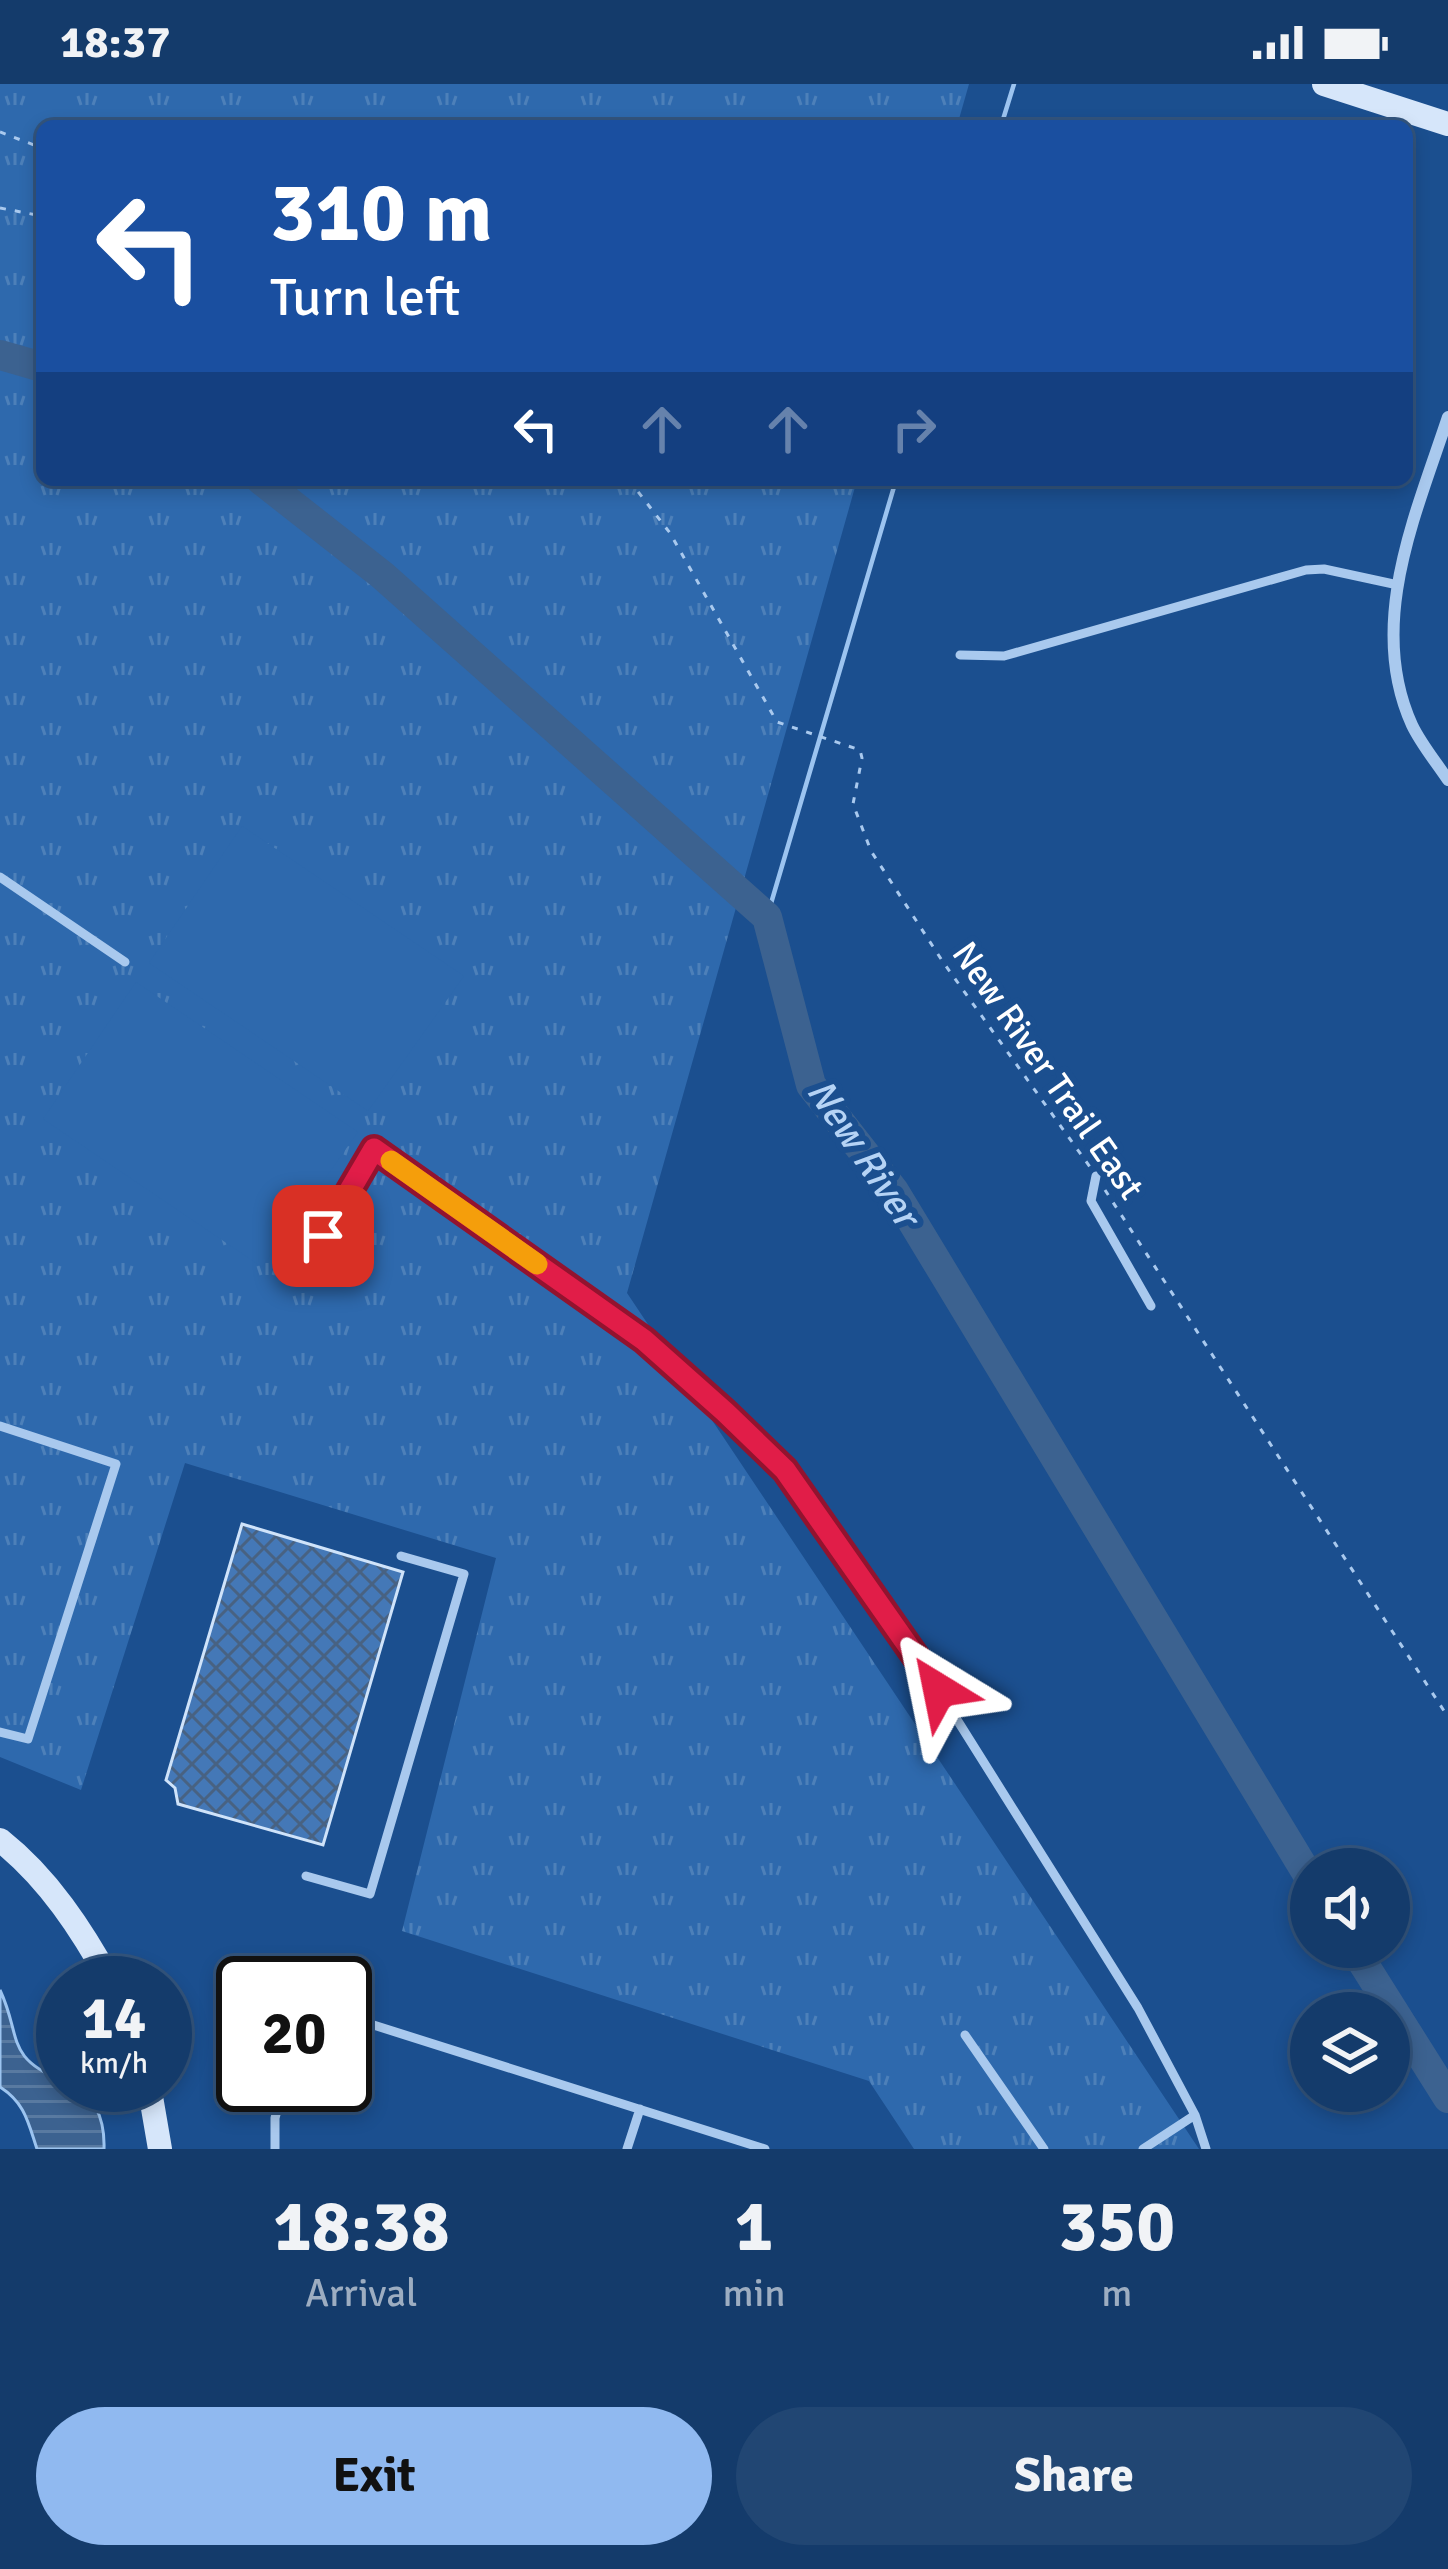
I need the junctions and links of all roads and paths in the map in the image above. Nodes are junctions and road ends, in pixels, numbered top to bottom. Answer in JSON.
{"nodes":[{"id":1,"x":1324,"y":84,"type":"edge"},
{"id":2,"x":1448,"y":124,"type":"edge"},
{"id":3,"x":0,"y":132,"type":"edge"},
{"id":4,"x":36,"y":146,"type":"edge"},
{"id":5,"x":0,"y":208,"type":"edge"},
{"id":6,"x":36,"y":215,"type":"edge"},
{"id":7,"x":1448,"y":417,"type":"edge"},
{"id":8,"x":634,"y":486,"type":"edge"},
{"id":9,"x":1398,"y":585,"type":"junction"},
{"id":10,"x":961,"y":656,"type":"dead end"},
{"id":11,"x":1448,"y":780,"type":"edge"},
{"id":12,"x":0,"y":877,"type":"edge"},
{"id":13,"x":124,"y":962,"type":"dead end"},
{"id":14,"x":1096,"y":1176,"type":"junction"},
{"id":15,"x":323,"y":1236,"type":"dead end"},
{"id":16,"x":1151,"y":1306,"type":"dead end"},
{"id":17,"x":0,"y":1426,"type":"edge"},
{"id":18,"x":401,"y":1556,"type":"dead end"},
{"id":19,"x":1448,"y":1717,"type":"edge"},
{"id":20,"x":0,"y":1732,"type":"edge"},
{"id":21,"x":0,"y":1840,"type":"edge"},
{"id":22,"x":306,"y":1876,"type":"dead end"},
{"id":23,"x":94,"y":1956,"type":"edge"},
{"id":24,"x":372,"y":2025,"type":"edge"},
{"id":25,"x":965,"y":2035,"type":"dead end"},
{"id":26,"x":640,"y":2109,"type":"junction"},
{"id":27,"x":154,"y":2112,"type":"edge"},
{"id":28,"x":277,"y":2112,"type":"edge"},
{"id":29,"x":1195,"y":2115,"type":"junction"},
{"id":30,"x":160,"y":2149,"type":"edge"},
{"id":31,"x":275,"y":2149,"type":"edge"},
{"id":32,"x":627,"y":2149,"type":"edge"},
{"id":33,"x":765,"y":2149,"type":"edge"},
{"id":34,"x":1044,"y":2149,"type":"edge"},
{"id":35,"x":1143,"y":2149,"type":"edge"},
{"id":36,"x":1206,"y":2149,"type":"edge"}],
"edges":[{"from":1,"to":2,"type":"main road"},
{"from":3,"to":4,"type":"path"},
{"from":5,"to":6,"type":"path"},
{"from":7,"to":9,"type":"street"},
{"from":8,"to":14,"type":"path","name":"New River Trail East"},
{"from":9,"to":10,"type":"lane"},
{"from":9,"to":11,"type":"street"},
{"from":12,"to":13,"type":"lane"},
{"from":14,"to":16,"type":"lane"},
{"from":14,"to":19,"type":"path","name":"New River Trail East"},
{"from":15,"to":29,"type":"lane"},
{"from":17,"to":20,"type":"lane"},
{"from":18,"to":22,"type":"lane"},
{"from":21,"to":23,"type":"main road"},
{"from":24,"to":26,"type":"lane"},
{"from":25,"to":34,"type":"lane"},
{"from":26,"to":32,"type":"lane"},
{"from":26,"to":33,"type":"lane"},
{"from":27,"to":30,"type":"main road"},
{"from":28,"to":31,"type":"lane"},
{"from":29,"to":35,"type":"lane"},
{"from":29,"to":36,"type":"lane"}]}
